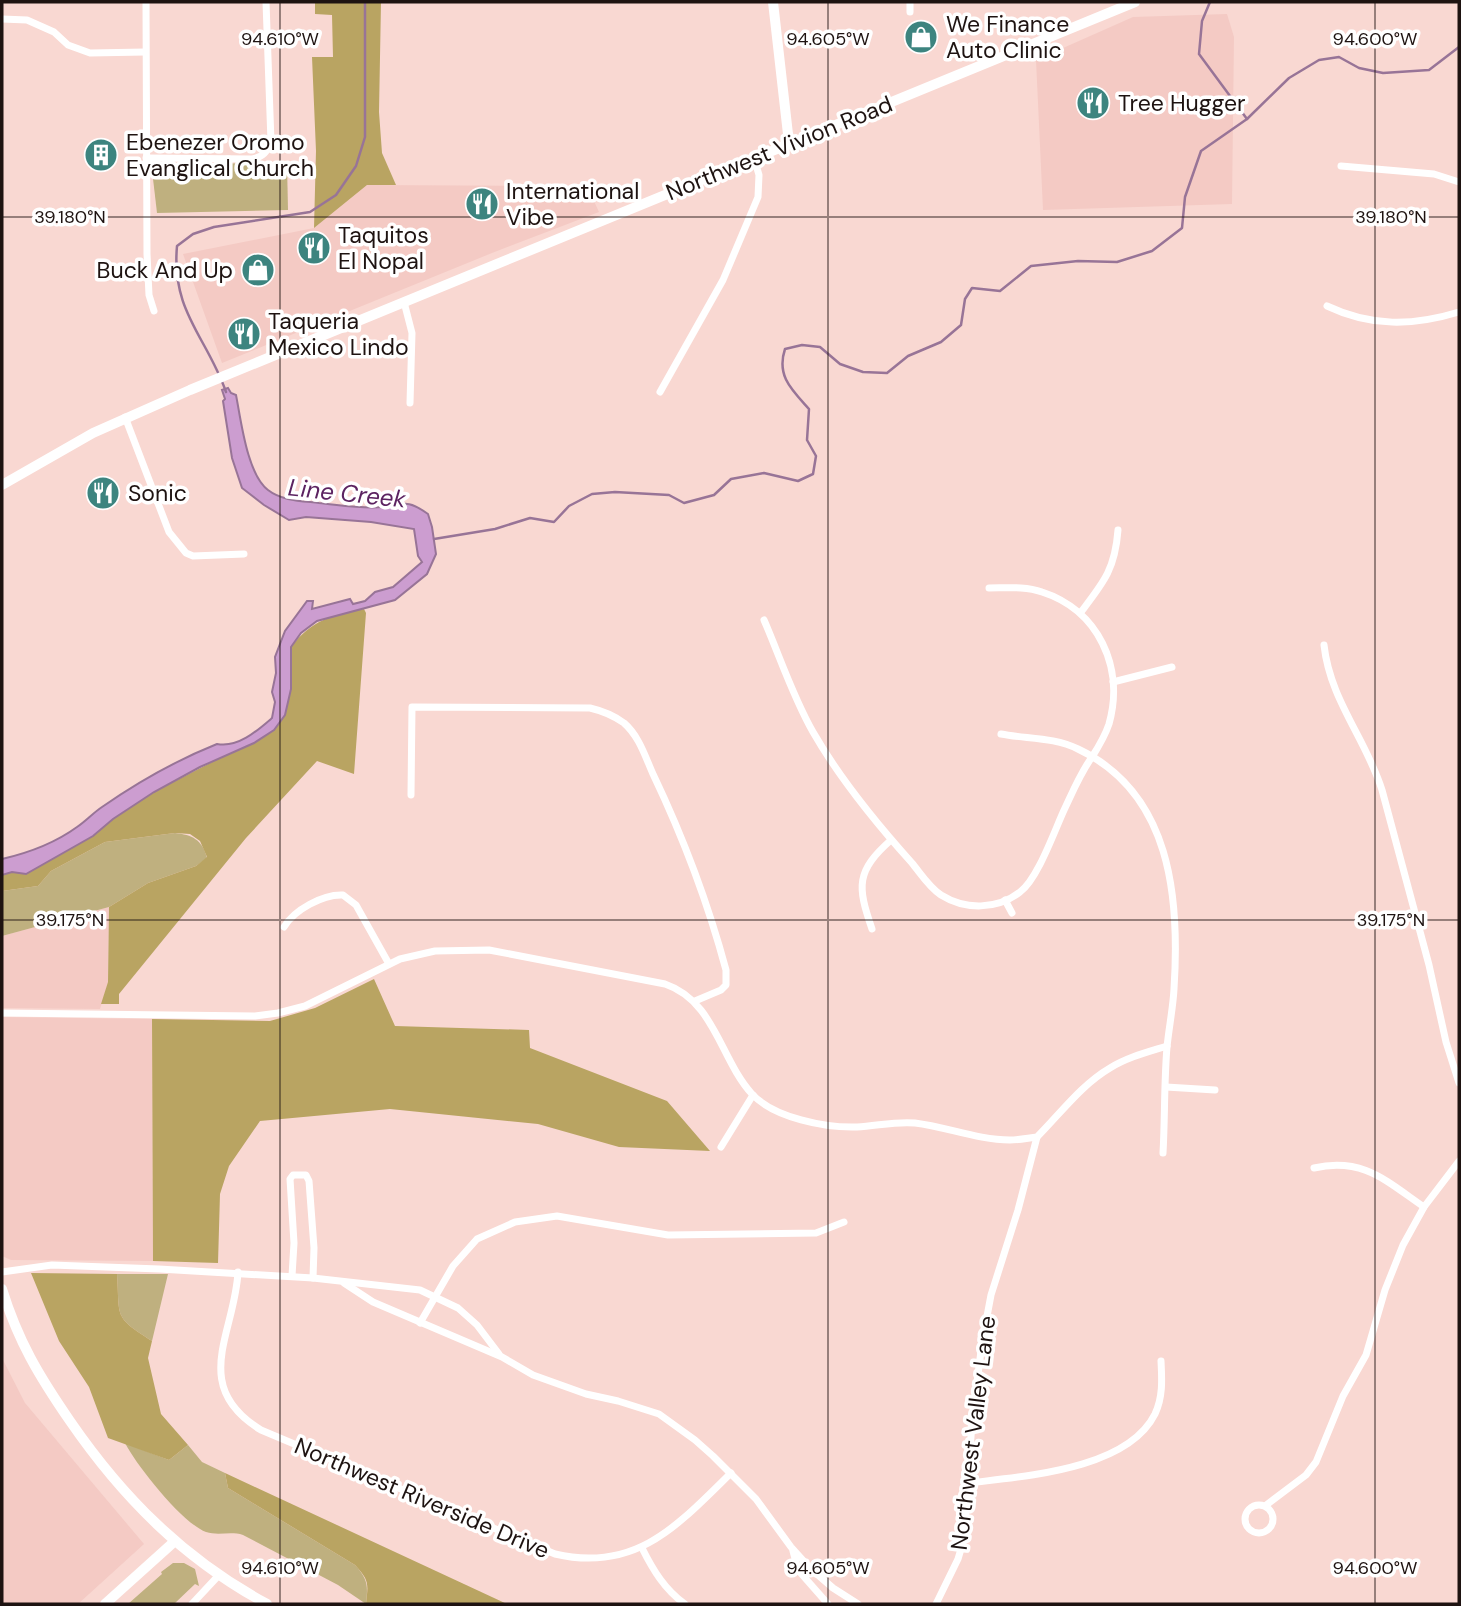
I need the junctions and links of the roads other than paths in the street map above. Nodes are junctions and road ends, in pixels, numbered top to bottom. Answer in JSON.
{"nodes":[{"id":1,"x":146,"y":2,"type":"edge"},
{"id":2,"x":266,"y":2,"type":"edge"},
{"id":3,"x":773,"y":2,"type":"edge"},
{"id":4,"x":910,"y":2,"type":"edge"},
{"id":5,"x":1135,"y":2,"type":"edge"},
{"id":6,"x":909,"y":12,"type":"dead end"},
{"id":7,"x":2,"y":19,"type":"edge"},
{"id":8,"x":145,"y":51,"type":"junction"},
{"id":9,"x":789,"y":143,"type":"junction"},
{"id":10,"x":146,"y":158,"type":"junction"},
{"id":11,"x":754,"y":158,"type":"junction"},
{"id":12,"x":1341,"y":166,"type":"dead end"},
{"id":13,"x":1459,"y":182,"type":"edge"},
{"id":14,"x":404,"y":302,"type":"junction"},
{"id":15,"x":1327,"y":306,"type":"dead end"},
{"id":16,"x":154,"y":311,"type":"dead end"},
{"id":17,"x":1459,"y":312,"type":"edge"},
{"id":18,"x":660,"y":392,"type":"dead end"},
{"id":19,"x":410,"y":403,"type":"dead end"},
{"id":20,"x":125,"y":417,"type":"junction"},
{"id":21,"x":2,"y":485,"type":"edge"},
{"id":22,"x":1118,"y":530,"type":"dead end"},
{"id":23,"x":244,"y":554,"type":"dead end"},
{"id":24,"x":989,"y":588,"type":"dead end"},
{"id":25,"x":1080,"y":612,"type":"junction"},
{"id":26,"x":765,"y":620,"type":"dead end"},
{"id":27,"x":1324,"y":645,"type":"dead end"},
{"id":28,"x":1172,"y":667,"type":"dead end"},
{"id":29,"x":1113,"y":682,"type":"junction"},
{"id":30,"x":1001,"y":734,"type":"dead end"},
{"id":31,"x":1092,"y":756,"type":"junction"},
{"id":32,"x":411,"y":795,"type":"dead end"},
{"id":33,"x":891,"y":840,"type":"junction"},
{"id":34,"x":1005,"y":900,"type":"junction"},
{"id":35,"x":1012,"y":913,"type":"dead end"},
{"id":36,"x":284,"y":927,"type":"dead end"},
{"id":37,"x":872,"y":929,"type":"dead end"},
{"id":38,"x":389,"y":964,"type":"junction"},
{"id":39,"x":695,"y":1001,"type":"junction"},
{"id":40,"x":2,"y":1013,"type":"edge"},
{"id":41,"x":1167,"y":1045,"type":"junction"},
{"id":42,"x":1459,"y":1083,"type":"edge"},
{"id":43,"x":1166,"y":1087,"type":"junction"},
{"id":44,"x":1215,"y":1090,"type":"dead end"},
{"id":45,"x":752,"y":1095,"type":"junction"},
{"id":46,"x":1037,"y":1137,"type":"junction"},
{"id":47,"x":722,"y":1147,"type":"dead end"},
{"id":48,"x":1163,"y":1153,"type":"dead end"},
{"id":49,"x":1458,"y":1165,"type":"edge"},
{"id":50,"x":1314,"y":1168,"type":"dead end"},
{"id":51,"x":1424,"y":1207,"type":"junction"},
{"id":52,"x":844,"y":1222,"type":"dead end"},
{"id":53,"x":2,"y":1272,"type":"edge"},
{"id":54,"x":238,"y":1272,"type":"junction"},
{"id":55,"x":292,"y":1276,"type":"junction"},
{"id":56,"x":313,"y":1278,"type":"junction"},
{"id":57,"x":344,"y":1283,"type":"junction"},
{"id":58,"x":2,"y":1289,"type":"edge"},
{"id":59,"x":435,"y":1297,"type":"junction"},
{"id":60,"x":5,"y":1311,"type":"edge"},
{"id":61,"x":420,"y":1323,"type":"junction"},
{"id":62,"x":502,"y":1357,"type":"junction"},
{"id":63,"x":1161,"y":1361,"type":"dead end"},
{"id":64,"x":731,"y":1474,"type":"junction"},
{"id":65,"x":969,"y":1483,"type":"junction"},
{"id":66,"x":1265,"y":1506,"type":"junction"},
{"id":67,"x":175,"y":1541,"type":"junction"},
{"id":68,"x":642,"y":1548,"type":"junction"},
{"id":69,"x":791,"y":1548,"type":"junction"},
{"id":70,"x":219,"y":1575,"type":"junction"},
{"id":71,"x":105,"y":1604,"type":"edge"},
{"id":72,"x":192,"y":1604,"type":"edge"},
{"id":73,"x":267,"y":1604,"type":"edge"},
{"id":74,"x":685,"y":1604,"type":"edge"},
{"id":75,"x":828,"y":1604,"type":"edge"},
{"id":76,"x":858,"y":1604,"type":"edge"},
{"id":77,"x":936,"y":1604,"type":"edge"}],
"edges":[{"from":1,"to":8,"type":"street"},
{"from":2,"to":10,"type":"street"},
{"from":3,"to":9,"type":"main road"},
{"from":4,"to":6,"type":"street"},
{"from":5,"to":9,"type":"main road","name":"Northwest Vivion Road"},
{"from":7,"to":8,"type":"street"},
{"from":8,"to":10,"type":"street"},
{"from":9,"to":11,"type":"main road","name":"Northwest Vivion Road"},
{"from":10,"to":16,"type":"street"},
{"from":11,"to":14,"type":"main road","name":"Northwest Vivion Road"},
{"from":11,"to":18,"type":"street"},
{"from":12,"to":13,"type":"street"},
{"from":14,"to":19,"type":"street"},
{"from":14,"to":20,"type":"main road","name":"Northwest Vivion Road"},
{"from":15,"to":17,"type":"street"},
{"from":20,"to":21,"type":"main road","name":"Northwest Vivion Road"},
{"from":20,"to":23,"type":"street"},
{"from":22,"to":25,"type":"street"},
{"from":24,"to":25,"type":"street"},
{"from":25,"to":29,"type":"street"},
{"from":26,"to":33,"type":"street"},
{"from":27,"to":42,"type":"street"},
{"from":28,"to":29,"type":"street"},
{"from":29,"to":31,"type":"street"},
{"from":30,"to":31,"type":"street"},
{"from":31,"to":34,"type":"street"},
{"from":31,"to":41,"type":"street"},
{"from":32,"to":39,"type":"street"},
{"from":33,"to":34,"type":"street"},
{"from":33,"to":37,"type":"street"},
{"from":34,"to":35,"type":"street"},
{"from":36,"to":38,"type":"street"},
{"from":38,"to":39,"type":"street"},
{"from":38,"to":40,"type":"street"},
{"from":39,"to":45,"type":"street"},
{"from":41,"to":43,"type":"street"},
{"from":41,"to":46,"type":"street"},
{"from":43,"to":44,"type":"street"},
{"from":43,"to":48,"type":"street"},
{"from":45,"to":46,"type":"street"},
{"from":45,"to":47,"type":"street"},
{"from":46,"to":65,"type":"street","name":"Northwest Valley Lane"},
{"from":49,"to":51,"type":"street"},
{"from":50,"to":51,"type":"street"},
{"from":51,"to":66,"type":"street"},
{"from":52,"to":59,"type":"street"},
{"from":53,"to":54,"type":"street"},
{"from":54,"to":55,"type":"street"},
{"from":54,"to":68,"type":"street","name":"Northwest Riverside Drive"},
{"from":55,"to":56,"type":"street"},
{"from":55,"to":56,"type":"street"},
{"from":56,"to":57,"type":"street"},
{"from":57,"to":59,"type":"street"},
{"from":57,"to":61,"type":"street"},
{"from":58,"to":60,"type":"main road"},
{"from":59,"to":61,"type":"street"},
{"from":59,"to":62,"type":"street"},
{"from":60,"to":67,"type":"main road"},
{"from":61,"to":62,"type":"street"},
{"from":62,"to":64,"type":"street"},
{"from":63,"to":65,"type":"street"},
{"from":64,"to":68,"type":"street","name":"Northwest Riverside Drive"},
{"from":64,"to":69,"type":"street"},
{"from":65,"to":77,"type":"street","name":"Northwest Valley Lane"},
{"from":66,"to":66,"type":"street"},
{"from":67,"to":70,"type":"main road"},
{"from":67,"to":71,"type":"main road"},
{"from":68,"to":74,"type":"street"},
{"from":69,"to":75,"type":"street"},
{"from":69,"to":76,"type":"street"},
{"from":70,"to":72,"type":"street"},
{"from":70,"to":73,"type":"main road"}]}
